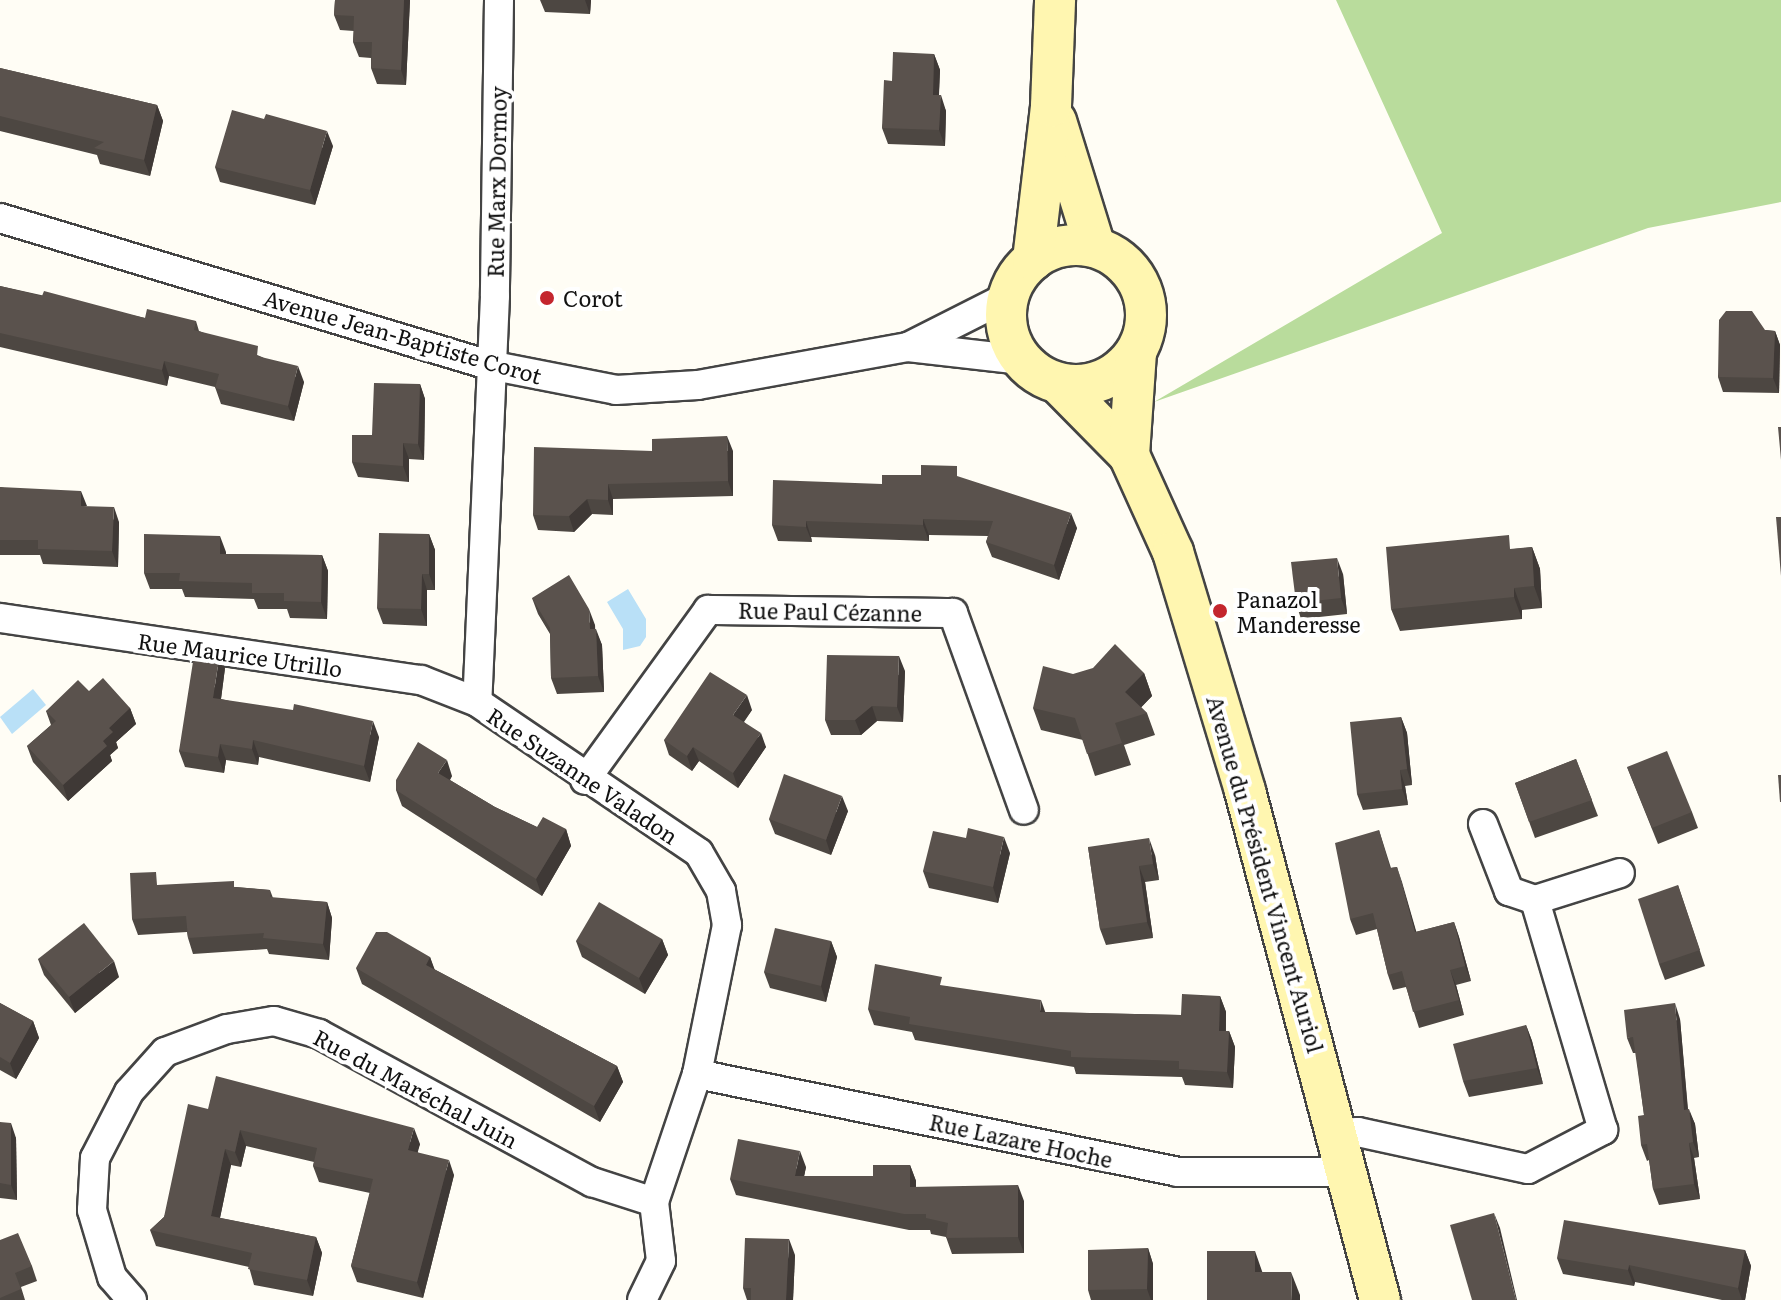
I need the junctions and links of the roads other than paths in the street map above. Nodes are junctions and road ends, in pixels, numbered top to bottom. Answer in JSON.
{"nodes":[{"id":1,"x":499,"y":0,"type":"edge"},
{"id":2,"x":1055,"y":0,"type":"edge"},
{"id":3,"x":1051,"y":106,"type":"junction"},
{"id":4,"x":0,"y":218,"type":"edge"},
{"id":5,"x":1095,"y":247,"type":"junction"},
{"id":6,"x":1033,"y":260,"type":"junction"},
{"id":7,"x":1009,"y":296,"type":"junction"},
{"id":8,"x":908,"y":347,"type":"junction"},
{"id":9,"x":1136,"y":353,"type":"junction"},
{"id":10,"x":1022,"y":360,"type":"junction"},
{"id":11,"x":489,"y":365,"type":"junction"},
{"id":12,"x":1059,"y":384,"type":"junction"},
{"id":13,"x":1129,"y":455,"type":"junction"},
{"id":14,"x":0,"y":618,"type":"edge"},
{"id":15,"x":477,"y":702,"type":"junction"},
{"id":16,"x":585,"y":780,"type":"junction"},
{"id":17,"x":1024,"y":810,"type":"dead end"},
{"id":18,"x":1483,"y":824,"type":"dead end"},
{"id":19,"x":1620,"y":873,"type":"dead end"},
{"id":20,"x":1535,"y":900,"type":"junction"},
{"id":21,"x":697,"y":1074,"type":"junction"},
{"id":22,"x":1338,"y":1133,"type":"junction"},
{"id":23,"x":1348,"y":1172,"type":"junction"},
{"id":24,"x":654,"y":1202,"type":"junction"},
{"id":25,"x":132,"y":1300,"type":"edge"},
{"id":26,"x":642,"y":1300,"type":"edge"},
{"id":27,"x":1380,"y":1300,"type":"edge"}],
"edges":[{"from":1,"to":11,"type":"street","name":"Rue Marx Dormoy"},
{"from":2,"to":3,"type":"street"},
{"from":3,"to":5,"type":"street"},
{"from":3,"to":6,"type":"street"},
{"from":4,"to":11,"type":"street","name":"Avenue Jean-Baptiste Corot"},
{"from":5,"to":6,"type":"street"},
{"from":5,"to":9,"type":"street"},
{"from":6,"to":7,"type":"street"},
{"from":7,"to":8,"type":"street","name":"Avenue Jean-Baptiste Corot"},
{"from":7,"to":10,"type":"street"},
{"from":8,"to":10,"type":"street","name":"Avenue Jean-Baptiste Corot"},
{"from":8,"to":11,"type":"street","name":"Avenue Jean-Baptiste Corot"},
{"from":9,"to":12,"type":"street"},
{"from":9,"to":13,"type":"street","name":"Avenue du Président Vincent Auriol"},
{"from":10,"to":12,"type":"street"},
{"from":11,"to":15,"type":"street","name":"Rue Suzanne Valadon"},
{"from":12,"to":13,"type":"street","name":"Avenue du Président Vincent Auriol"},
{"from":13,"to":22,"type":"street","name":"Avenue du Président Vincent Auriol"},
{"from":14,"to":15,"type":"street","name":"Rue Maurice Utrillo"},
{"from":15,"to":16,"type":"street","name":"Rue Suzanne Valadon"},
{"from":16,"to":17,"type":"street","name":"Rue Paul Cézanne"},
{"from":16,"to":21,"type":"street","name":"Rue Suzanne Valadon"},
{"from":18,"to":20,"type":"street"},
{"from":19,"to":20,"type":"street"},
{"from":20,"to":22,"type":"street"},
{"from":21,"to":23,"type":"street","name":"Rue Lazare Hoche"},
{"from":21,"to":24,"type":"street"},
{"from":22,"to":23,"type":"street","name":"Avenue du Président Vincent Auriol"},
{"from":23,"to":27,"type":"street","name":"Avenue du Président Vincent Auriol"},
{"from":24,"to":25,"type":"street","name":"Rue du Maréchal Juin"},
{"from":24,"to":26,"type":"street"}]}
